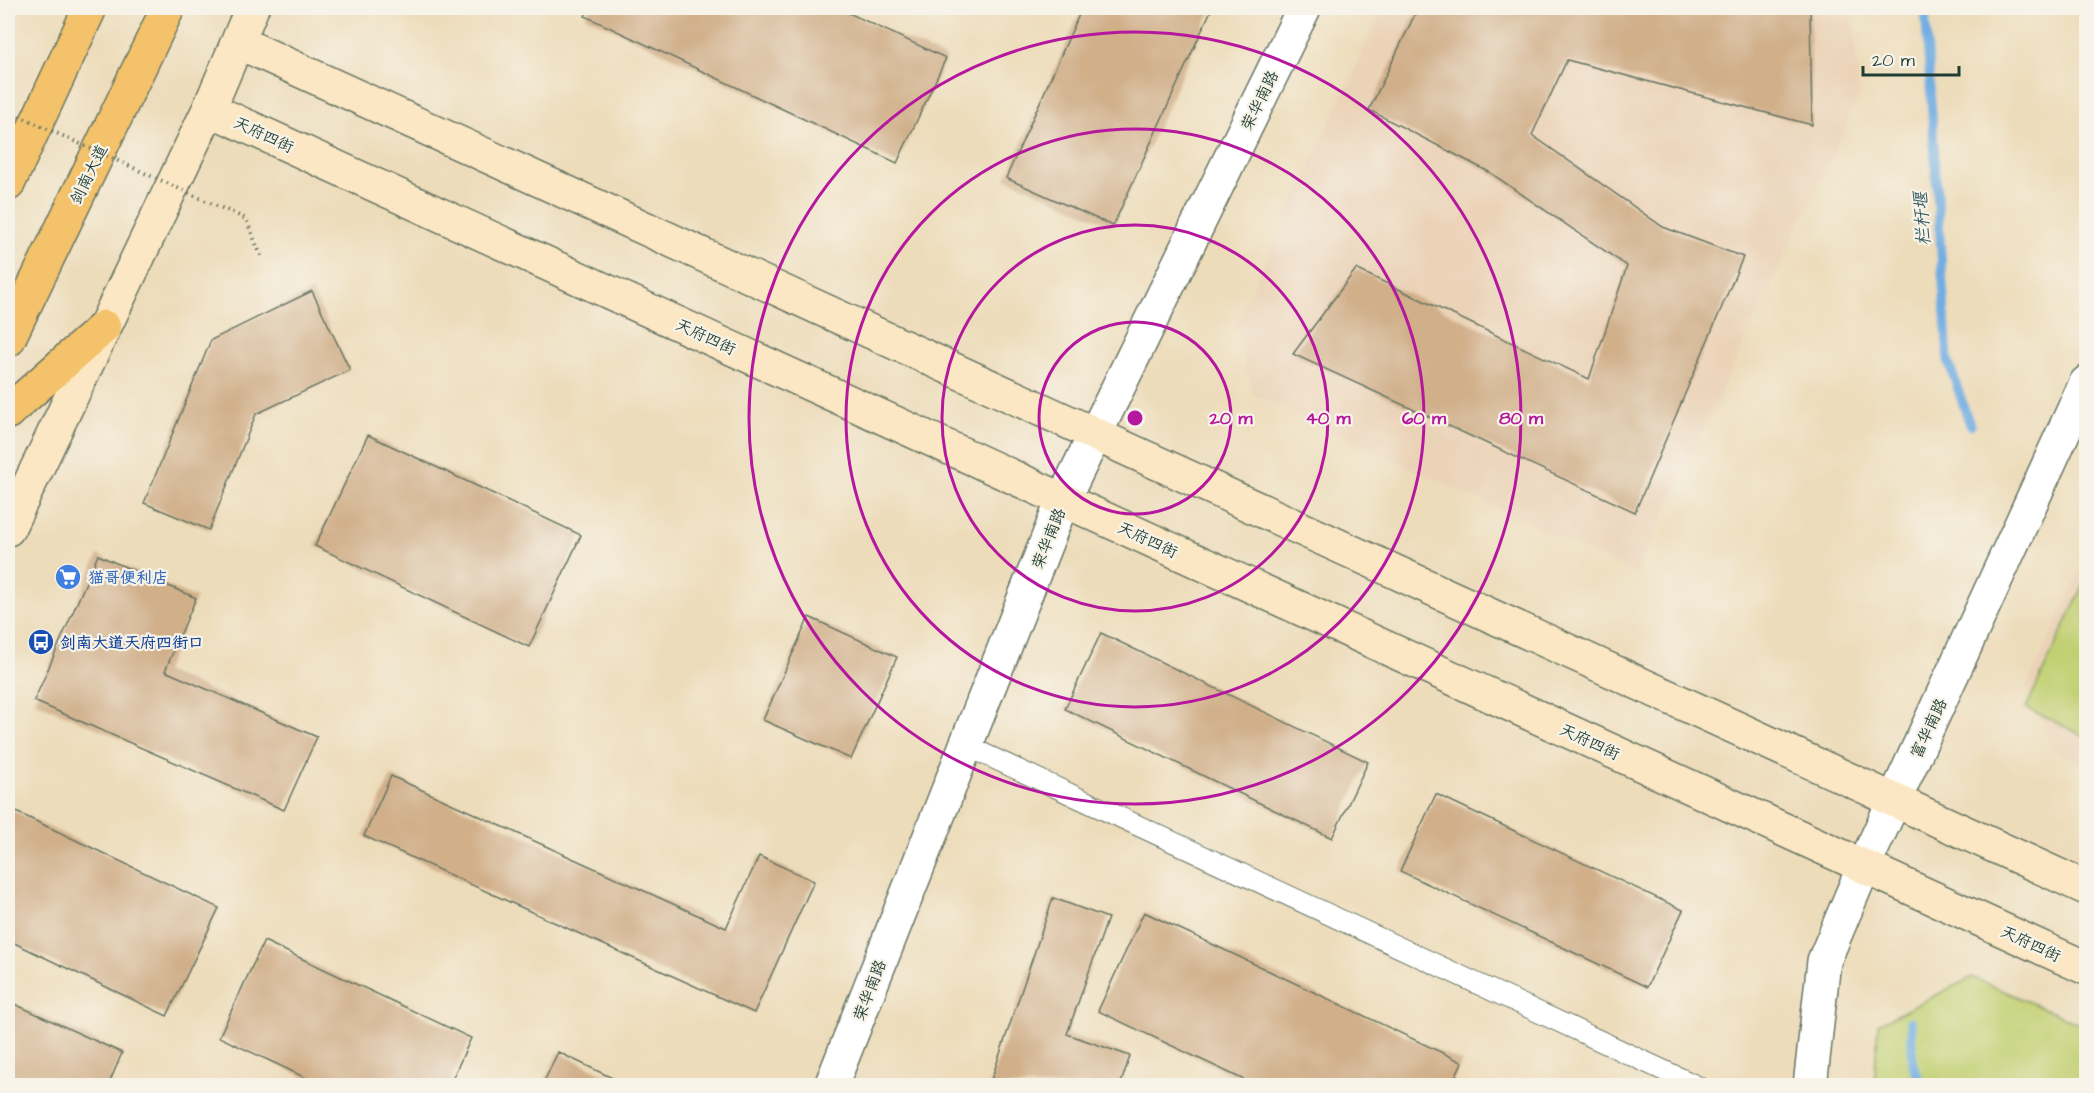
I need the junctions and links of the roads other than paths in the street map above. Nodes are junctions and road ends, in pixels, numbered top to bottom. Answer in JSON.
{"nodes":[{"id":1,"x":90,"y":8,"type":"edge"},
{"id":2,"x":168,"y":8,"type":"edge"},
{"id":3,"x":252,"y":8,"type":"edge"},
{"id":4,"x":1304,"y":8,"type":"edge"},
{"id":5,"x":238,"y":42,"type":"junction"},
{"id":6,"x":209,"y":109,"type":"junction"},
{"id":7,"x":8,"y":184,"type":"edge"},
{"id":8,"x":104,"y":327,"type":"junction"},
{"id":9,"x":8,"y":340,"type":"edge"},
{"id":10,"x":2086,"y":383,"type":"edge"},
{"id":11,"x":8,"y":412,"type":"edge"},
{"id":12,"x":1095,"y":434,"type":"junction"},
{"id":13,"x":1063,"y":500,"type":"junction"},
{"id":14,"x":8,"y":529,"type":"edge"},
{"id":15,"x":965,"y":745,"type":"junction"},
{"id":16,"x":1895,"y":800,"type":"junction"},
{"id":17,"x":1864,"y":866,"type":"junction"},
{"id":18,"x":2086,"y":888,"type":"edge"},
{"id":19,"x":2086,"y":968,"type":"edge"},
{"id":20,"x":831,"y":1086,"type":"edge"},
{"id":21,"x":1696,"y":1086,"type":"edge"},
{"id":22,"x":1810,"y":1086,"type":"edge"}],
"edges":[{"from":1,"to":7,"type":"highway"},
{"from":2,"to":9,"type":"highway","name":"剑南大道"},
{"from":3,"to":5,"type":"main road"},
{"from":4,"to":12,"type":"street","name":"荣华南路"},
{"from":5,"to":6,"type":"main road"},
{"from":5,"to":12,"type":"main road"},
{"from":6,"to":8,"type":"main road"},
{"from":6,"to":13,"type":"main road","name":"天府四街"},
{"from":8,"to":11,"type":"highway"},
{"from":8,"to":14,"type":"main road"},
{"from":10,"to":16,"type":"street","name":"富华南路"},
{"from":12,"to":13,"type":"street","name":"荣华南路"},
{"from":12,"to":16,"type":"main road"},
{"from":13,"to":15,"type":"street","name":"荣华南路"},
{"from":13,"to":17,"type":"main road","name":"天府四街"},
{"from":15,"to":20,"type":"street","name":"荣华南路"},
{"from":15,"to":21,"type":"lane"},
{"from":16,"to":17,"type":"street","name":"富华南路"},
{"from":16,"to":18,"type":"main road"},
{"from":17,"to":19,"type":"main road","name":"天府四街"},
{"from":17,"to":22,"type":"street","name":"富华南路"}]}
